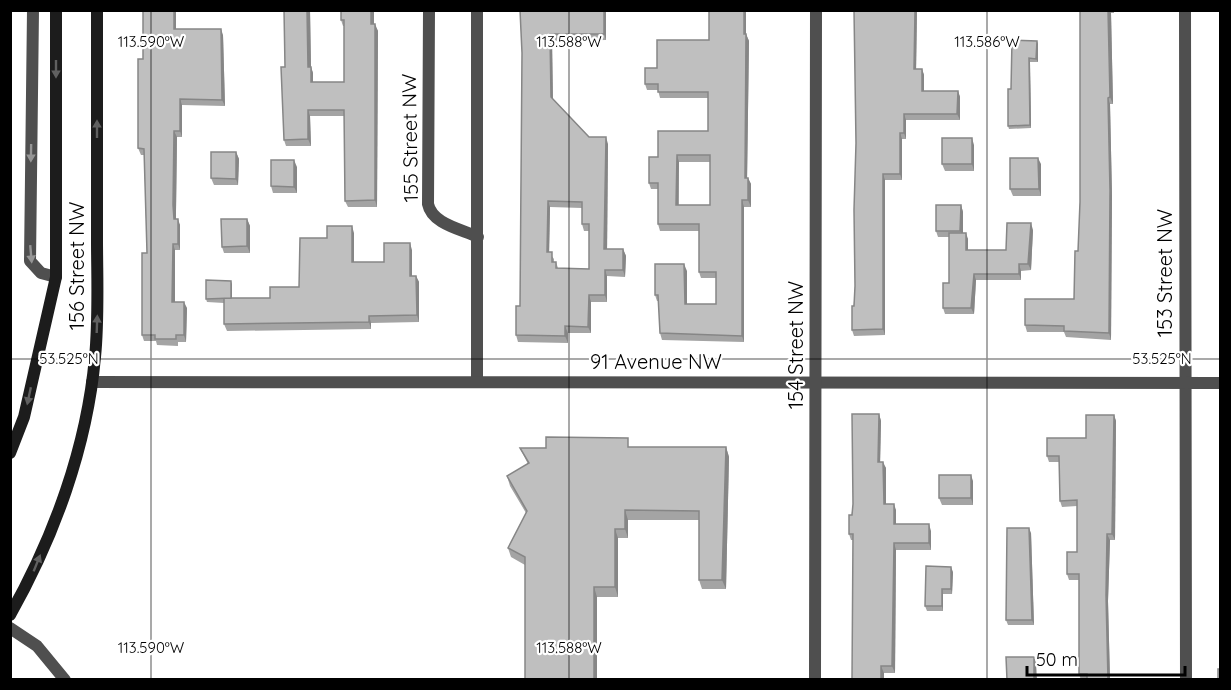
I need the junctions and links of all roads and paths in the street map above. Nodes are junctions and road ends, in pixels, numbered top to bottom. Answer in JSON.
{"nodes":[{"id":1,"x":33,"y":10,"type":"edge"},
{"id":2,"x":56,"y":10,"type":"edge"},
{"id":3,"x":97,"y":10,"type":"edge"},
{"id":4,"x":429,"y":10,"type":"edge"},
{"id":5,"x":477,"y":10,"type":"edge"},
{"id":6,"x":816,"y":10,"type":"edge"},
{"id":7,"x":1185,"y":10,"type":"edge"},
{"id":8,"x":478,"y":237,"type":"junction"},
{"id":9,"x":56,"y":277,"type":"junction"},
{"id":10,"x":477,"y":381,"type":"junction"},
{"id":11,"x":92,"y":382,"type":"junction"},
{"id":12,"x":816,"y":382,"type":"junction"},
{"id":13,"x":1184,"y":383,"type":"junction"},
{"id":14,"x":1221,"y":383,"type":"edge"},
{"id":15,"x":10,"y":453,"type":"edge"},
{"id":16,"x":10,"y":615,"type":"edge"},
{"id":17,"x":10,"y":628,"type":"edge"},
{"id":18,"x":65,"y":680,"type":"edge"},
{"id":19,"x":815,"y":680,"type":"edge"},
{"id":20,"x":1186,"y":680,"type":"edge"}],
"edges":[{"from":1,"to":9,"type":"street","one_way":true},
{"from":2,"to":9,"type":"main road","name":"156 Street NW","one_way":true},
{"from":11,"to":3,"type":"main road","name":"156 Street NW","one_way":true},
{"from":4,"to":8,"type":"street","name":"155 Street NW"},
{"from":5,"to":8,"type":"street"},
{"from":6,"to":12,"type":"street","name":"154 Street NW"},
{"from":7,"to":13,"type":"street","name":"153 Street NW"},
{"from":8,"to":10,"type":"street"},
{"from":9,"to":15,"type":"main road","name":"156 Street NW","one_way":true},
{"from":10,"to":11,"type":"street","name":"91 Avenue NW"},
{"from":10,"to":12,"type":"street","name":"91 Avenue NW"},
{"from":16,"to":11,"type":"main road","name":"156 Street NW","one_way":true},
{"from":12,"to":13,"type":"street","name":"91 Avenue NW"},
{"from":12,"to":19,"type":"street","name":"154 Street NW"},
{"from":13,"to":14,"type":"street","name":"91 Avenue NW"},
{"from":13,"to":20,"type":"street","name":"153 Street NW"},
{"from":17,"to":18,"type":"street"}]}
